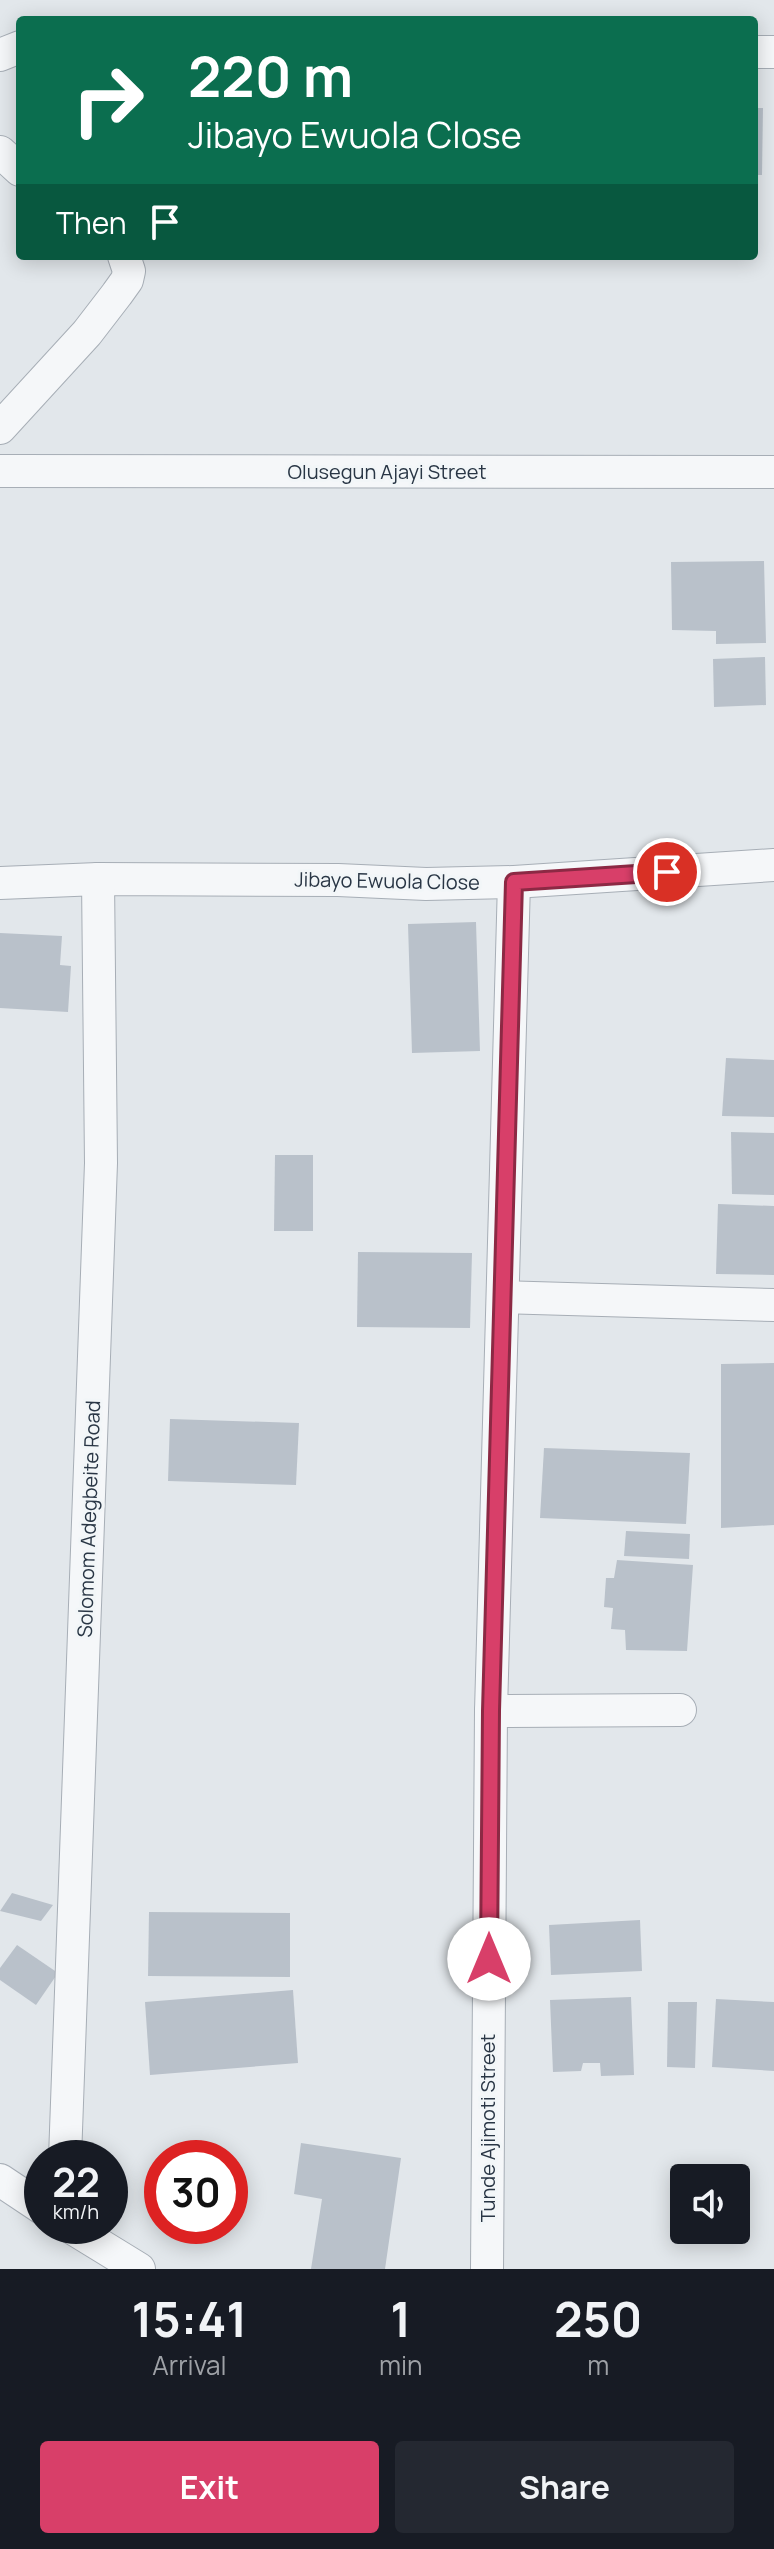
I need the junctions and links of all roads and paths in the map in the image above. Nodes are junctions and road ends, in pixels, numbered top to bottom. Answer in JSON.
{"nodes":[{"id":1,"x":0,"y":152,"type":"edge"},
{"id":2,"x":16,"y":166,"type":"edge"},
{"id":3,"x":125,"y":260,"type":"edge"},
{"id":4,"x":0,"y":428,"type":"edge"},
{"id":5,"x":0,"y":471,"type":"edge"},
{"id":6,"x":774,"y":472,"type":"edge"},
{"id":7,"x":774,"y":865,"type":"edge"},
{"id":8,"x":98,"y":879,"type":"junction"},
{"id":9,"x":514,"y":882,"type":"junction"},
{"id":10,"x":0,"y":883,"type":"edge"},
{"id":11,"x":503,"y":1297,"type":"junction"},
{"id":12,"x":774,"y":1305,"type":"edge"},
{"id":13,"x":680,"y":1710,"type":"dead end"},
{"id":14,"x":491,"y":1711,"type":"junction"},
{"id":15,"x":66,"y":2140,"type":"edge"},
{"id":16,"x":0,"y":2180,"type":"edge"},
{"id":17,"x":24,"y":2196,"type":"edge"},
{"id":18,"x":98,"y":2244,"type":"edge"},
{"id":19,"x":139,"y":2269,"type":"edge"},
{"id":20,"x":487,"y":2269,"type":"edge"}],
"edges":[{"from":1,"to":2,"type":"street"},
{"from":3,"to":4,"type":"street"},
{"from":5,"to":6,"type":"street","name":"Olusegun Ajayi Street"},
{"from":7,"to":9,"type":"street","name":"Jibayo Ewuola Close"},
{"from":8,"to":9,"type":"street","name":"Jibayo Ewuola Close"},
{"from":8,"to":10,"type":"street","name":"Jibayo Ewuola Close"},
{"from":8,"to":15,"type":"street","name":"Solomom Adegbeite Road"},
{"from":9,"to":11,"type":"street","name":"Tunde Ajimoti Street"},
{"from":11,"to":12,"type":"street"},
{"from":11,"to":14,"type":"street","name":"Tunde Ajimoti Street"},
{"from":13,"to":14,"type":"street"},
{"from":14,"to":20,"type":"street","name":"Tunde Ajimoti Street"},
{"from":16,"to":17,"type":"street"},
{"from":18,"to":19,"type":"street"}]}
